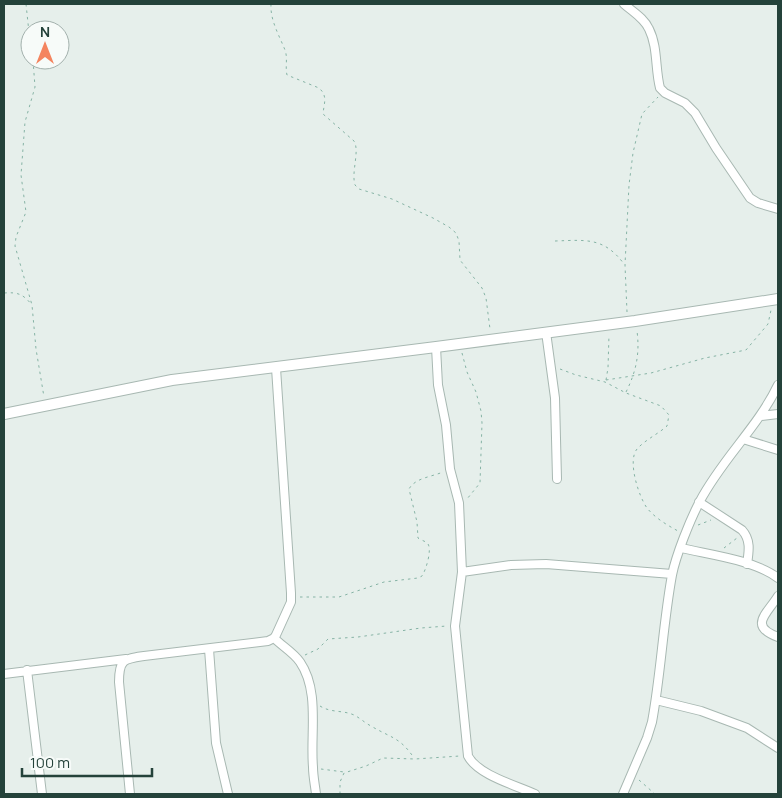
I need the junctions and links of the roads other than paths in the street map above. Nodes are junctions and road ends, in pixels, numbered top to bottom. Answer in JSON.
{"nodes":[{"id":1,"x":624,"y":4,"type":"edge"},
{"id":2,"x":778,"y":209,"type":"edge"},
{"id":3,"x":776,"y":299,"type":"edge"},
{"id":4,"x":546,"y":332,"type":"junction"},
{"id":5,"x":436,"y":347,"type":"junction"},
{"id":6,"x":276,"y":368,"type":"junction"},
{"id":7,"x":778,"y":385,"type":"edge"},
{"id":8,"x":4,"y":414,"type":"edge"},
{"id":9,"x":778,"y":414,"type":"edge"},
{"id":10,"x":761,"y":416,"type":"junction"},
{"id":11,"x":743,"y":439,"type":"junction"},
{"id":12,"x":778,"y":450,"type":"edge"},
{"id":13,"x":558,"y":479,"type":"dead end"},
{"id":14,"x":700,"y":502,"type":"junction"},
{"id":15,"x":681,"y":548,"type":"junction"},
{"id":16,"x":747,"y":564,"type":"junction"},
{"id":17,"x":462,"y":572,"type":"junction"},
{"id":18,"x":672,"y":574,"type":"junction"},
{"id":19,"x":778,"y":578,"type":"edge"},
{"id":20,"x":778,"y":596,"type":"edge"},
{"id":21,"x":778,"y":637,"type":"edge"},
{"id":22,"x":274,"y":638,"type":"junction"},
{"id":23,"x":209,"y":649,"type":"junction"},
{"id":24,"x":127,"y":659,"type":"junction"},
{"id":25,"x":27,"y":670,"type":"junction"},
{"id":26,"x":4,"y":674,"type":"edge"},
{"id":27,"x":656,"y":700,"type":"junction"},
{"id":28,"x":778,"y":748,"type":"edge"},
{"id":29,"x":42,"y":794,"type":"edge"},
{"id":30,"x":130,"y":794,"type":"edge"},
{"id":31,"x":228,"y":794,"type":"edge"},
{"id":32,"x":316,"y":794,"type":"edge"},
{"id":33,"x":534,"y":794,"type":"edge"},
{"id":34,"x":622,"y":794,"type":"edge"}],
"edges":[{"from":1,"to":2,"type":"street"},
{"from":3,"to":4,"type":"street"},
{"from":4,"to":5,"type":"street"},
{"from":4,"to":13,"type":"street"},
{"from":5,"to":6,"type":"street"},
{"from":5,"to":17,"type":"street"},
{"from":6,"to":8,"type":"street"},
{"from":6,"to":22,"type":"street"},
{"from":7,"to":10,"type":"street"},
{"from":9,"to":10,"type":"street"},
{"from":10,"to":11,"type":"street"},
{"from":11,"to":12,"type":"street"},
{"from":11,"to":14,"type":"street"},
{"from":14,"to":15,"type":"street"},
{"from":14,"to":16,"type":"street"},
{"from":15,"to":16,"type":"street"},
{"from":15,"to":18,"type":"street"},
{"from":16,"to":19,"type":"street"},
{"from":17,"to":18,"type":"street"},
{"from":17,"to":33,"type":"street"},
{"from":18,"to":27,"type":"street"},
{"from":20,"to":21,"type":"street"},
{"from":22,"to":23,"type":"street"},
{"from":22,"to":32,"type":"street"},
{"from":23,"to":24,"type":"street"},
{"from":23,"to":31,"type":"street"},
{"from":24,"to":25,"type":"street"},
{"from":24,"to":30,"type":"street"},
{"from":25,"to":26,"type":"street"},
{"from":25,"to":29,"type":"street"},
{"from":27,"to":28,"type":"street"},
{"from":27,"to":34,"type":"street"}]}
